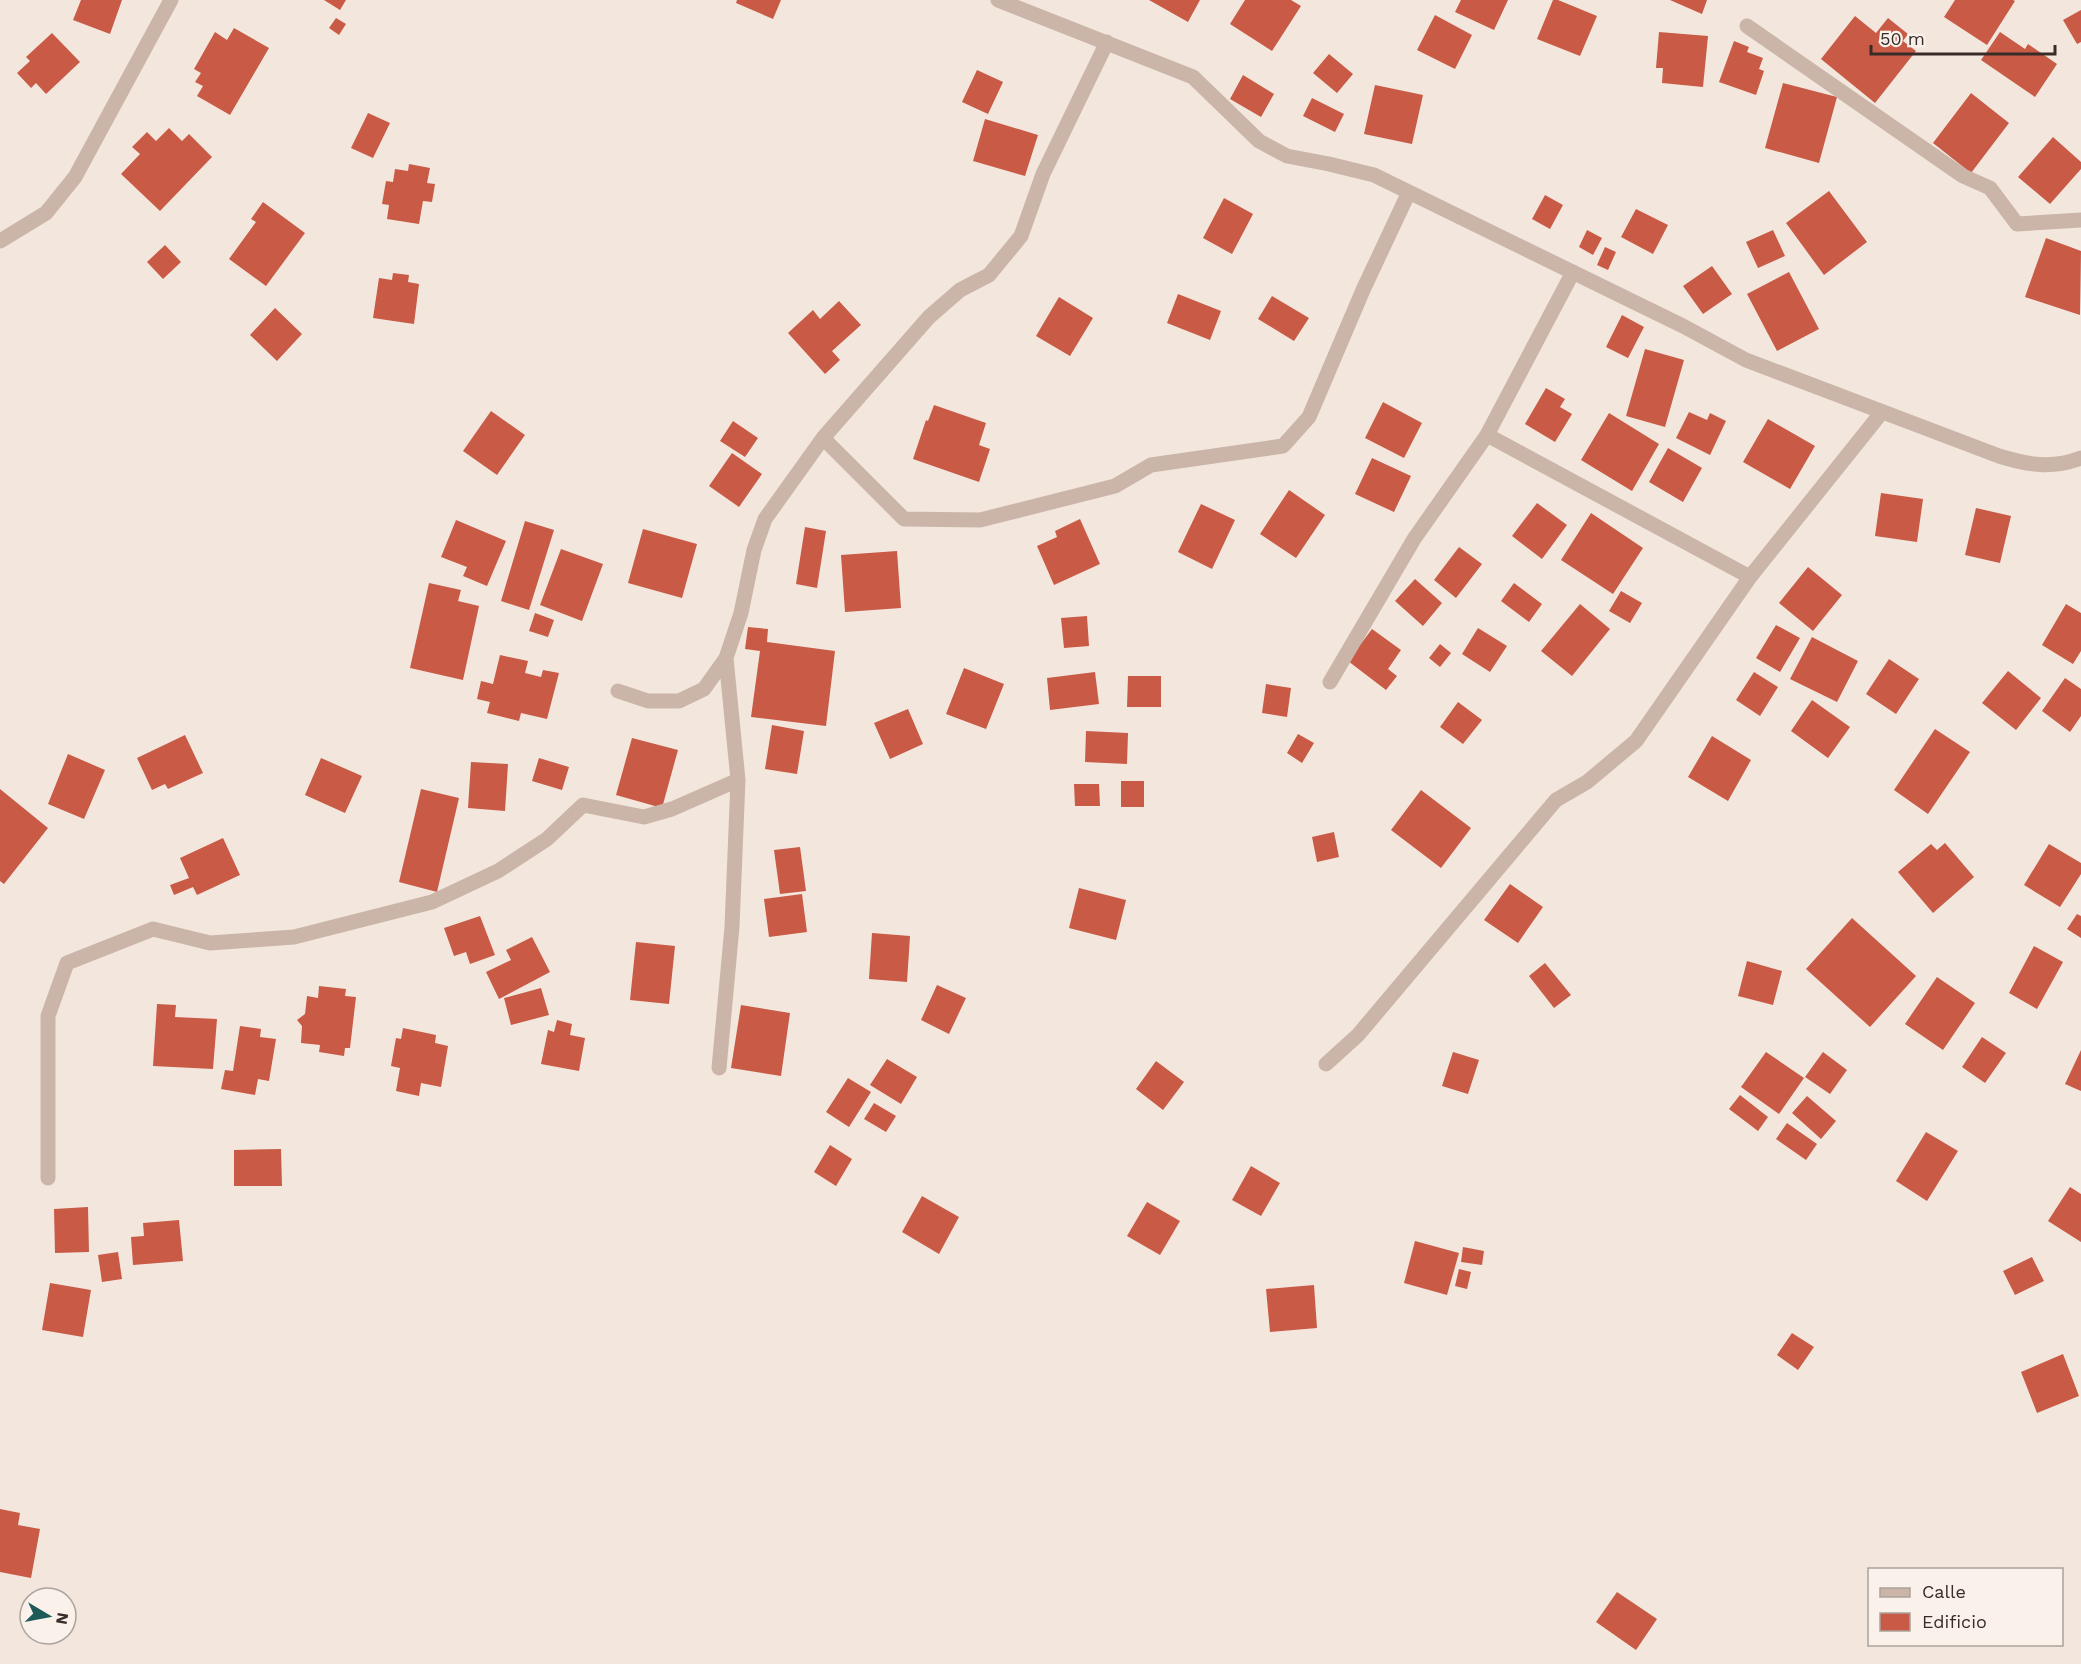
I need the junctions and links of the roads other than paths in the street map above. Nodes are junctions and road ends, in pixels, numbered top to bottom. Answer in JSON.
{"nodes":[{"id":1,"x":171,"y":0,"type":"edge"},
{"id":2,"x":998,"y":0,"type":"edge"},
{"id":3,"x":1748,"y":26,"type":"dead end"},
{"id":4,"x":1107,"y":42,"type":"junction"},
{"id":5,"x":1409,"y":192,"type":"junction"},
{"id":6,"x":2081,"y":220,"type":"edge"},
{"id":7,"x":0,"y":241,"type":"edge"},
{"id":8,"x":1574,"y":272,"type":"junction"},
{"id":9,"x":1882,"y":412,"type":"junction"},
{"id":10,"x":1487,"y":435,"type":"junction"},
{"id":11,"x":823,"y":438,"type":"junction"},
{"id":12,"x":2081,"y":458,"type":"edge"},
{"id":13,"x":1750,"y":577,"type":"junction"},
{"id":14,"x":726,"y":658,"type":"junction"},
{"id":15,"x":1330,"y":682,"type":"dead end"},
{"id":16,"x":618,"y":691,"type":"dead end"},
{"id":17,"x":738,"y":780,"type":"junction"},
{"id":18,"x":1326,"y":1064,"type":"dead end"},
{"id":19,"x":718,"y":1068,"type":"dead end"},
{"id":20,"x":48,"y":1178,"type":"dead end"}],
"edges":[{"from":1,"to":7,"type":"street"},
{"from":2,"to":4,"type":"street"},
{"from":3,"to":6,"type":"street"},
{"from":4,"to":5,"type":"street"},
{"from":4,"to":11,"type":"street"},
{"from":5,"to":8,"type":"street"},
{"from":5,"to":11,"type":"street"},
{"from":8,"to":9,"type":"street"},
{"from":8,"to":10,"type":"street"},
{"from":9,"to":12,"type":"street"},
{"from":9,"to":13,"type":"street"},
{"from":10,"to":13,"type":"street"},
{"from":10,"to":15,"type":"street"},
{"from":11,"to":14,"type":"street"},
{"from":13,"to":18,"type":"street"},
{"from":14,"to":16,"type":"street"},
{"from":14,"to":17,"type":"street"},
{"from":17,"to":19,"type":"street"},
{"from":17,"to":20,"type":"street"}]}
